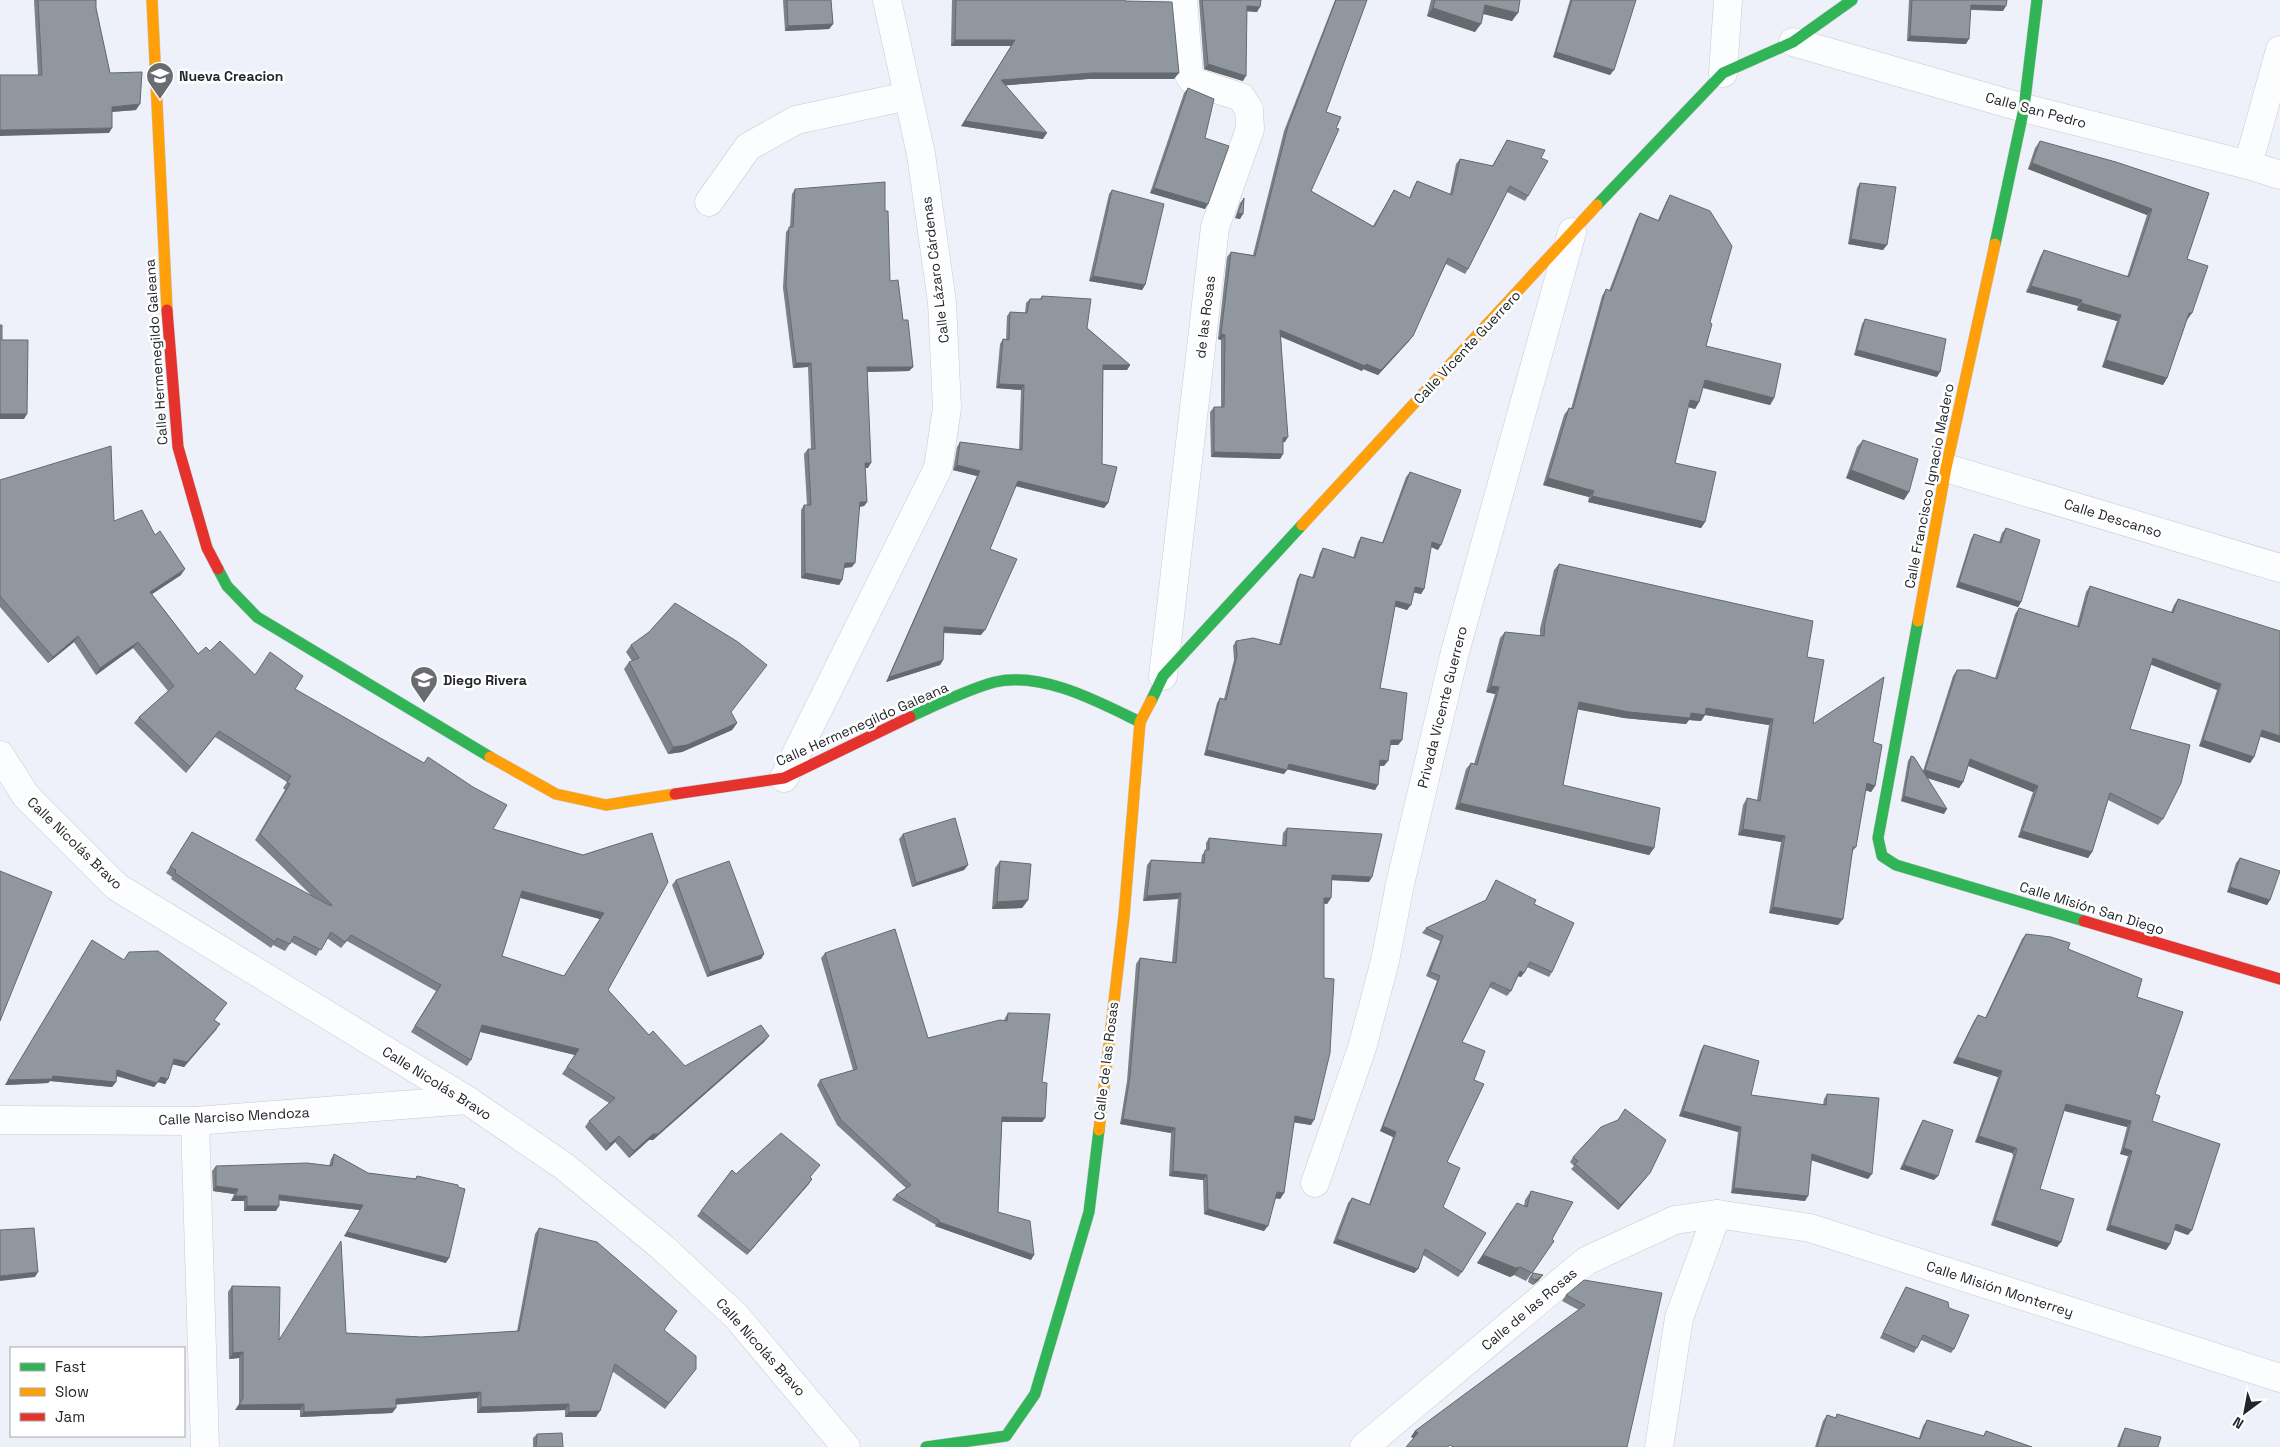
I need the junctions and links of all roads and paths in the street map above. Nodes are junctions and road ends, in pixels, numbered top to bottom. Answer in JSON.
{"nodes":[{"id":1,"x":152,"y":0,"type":"edge"},
{"id":2,"x":887,"y":0,"type":"edge"},
{"id":3,"x":1183,"y":0,"type":"edge"},
{"id":4,"x":1728,"y":0,"type":"edge"},
{"id":5,"x":1852,"y":0,"type":"edge"},
{"id":6,"x":2037,"y":0,"type":"edge"},
{"id":7,"x":1793,"y":42,"type":"junction"},
{"id":8,"x":2280,"y":50,"type":"edge"},
{"id":9,"x":1723,"y":73,"type":"junction"},
{"id":10,"x":908,"y":96,"type":"junction"},
{"id":11,"x":2024,"y":108,"type":"junction"},
{"id":12,"x":2248,"y":165,"type":"junction"},
{"id":13,"x":2280,"y":176,"type":"edge"},
{"id":14,"x":709,"y":202,"type":"dead end"},
{"id":15,"x":1572,"y":232,"type":"junction"},
{"id":16,"x":1946,"y":468,"type":"junction"},
{"id":17,"x":2280,"y":568,"type":"edge"},
{"id":18,"x":1163,"y":676,"type":"junction"},
{"id":19,"x":1140,"y":722,"type":"junction"},
{"id":20,"x":0,"y":755,"type":"edge"},
{"id":21,"x":784,"y":778,"type":"junction"},
{"id":22,"x":13,"y":796,"type":"edge"},
{"id":23,"x":1896,"y":865,"type":"joint"},
{"id":24,"x":2280,"y":979,"type":"edge"},
{"id":25,"x":467,"y":1100,"type":"junction"},
{"id":26,"x":0,"y":1120,"type":"edge"},
{"id":27,"x":195,"y":1121,"type":"junction"},
{"id":28,"x":1315,"y":1183,"type":"dead end"},
{"id":29,"x":1717,"y":1214,"type":"junction"},
{"id":30,"x":2280,"y":1378,"type":"edge"},
{"id":31,"x":959,"y":1445,"type":"edge"},
{"id":32,"x":205,"y":1447,"type":"edge"},
{"id":33,"x":846,"y":1447,"type":"edge"},
{"id":34,"x":926,"y":1447,"type":"edge"},
{"id":35,"x":1364,"y":1447,"type":"edge"},
{"id":36,"x":1659,"y":1447,"type":"edge"}],
"edges":[{"from":1,"to":21,"type":"street","name":"Calle Hermenegildo Galeana"},
{"from":2,"to":10,"type":"street","name":"Calle Lázaro Cárdenas"},
{"from":3,"to":18,"type":"street","name":"de las Rosas"},
{"from":4,"to":9,"type":"street"},
{"from":5,"to":7,"type":"street"},
{"from":6,"to":11,"type":"street","name":"Calle Francisco Ignacio Madero"},
{"from":7,"to":9,"type":"street"},
{"from":7,"to":11,"type":"street","name":"Calle San Pedro"},
{"from":8,"to":12,"type":"street"},
{"from":9,"to":15,"type":"street","name":"Calle Vicente Guerrero"},
{"from":10,"to":14,"type":"street"},
{"from":10,"to":21,"type":"street","name":"Calle Lázaro Cárdenas"},
{"from":11,"to":12,"type":"street","name":"Calle San Pedro"},
{"from":11,"to":16,"type":"street","name":"Calle Francisco Ignacio Madero"},
{"from":12,"to":13,"type":"street","name":"Calle San Pedro"},
{"from":15,"to":18,"type":"street","name":"Calle Vicente Guerrero"},
{"from":15,"to":28,"type":"street","name":"Privada Vicente Guerrero"},
{"from":16,"to":17,"type":"street","name":"Calle Descanso"},
{"from":16,"to":23,"type":"street","name":"Calle Francisco Ignacio Madero"},
{"from":18,"to":19,"type":"street","name":"Calle de las Rosas"},
{"from":19,"to":21,"type":"street","name":"Calle Hermenegildo Galeana"},
{"from":19,"to":31,"type":"street","name":"Calle de las Rosas"},
{"from":20,"to":22,"type":"street","name":"Calle Nicolás Bravo"},
{"from":22,"to":25,"type":"street","name":"Calle Nicolás Bravo"},
{"from":23,"to":24,"type":"street","name":"Calle Misión San Diego"},
{"from":25,"to":27,"type":"street","name":"Calle Narciso Mendoza"},
{"from":25,"to":33,"type":"street","name":"Calle Nicolás Bravo"},
{"from":26,"to":27,"type":"street","name":"Calle Narciso Mendoza"},
{"from":27,"to":32,"type":"street"},
{"from":29,"to":30,"type":"street","name":"Calle Misión Monterrey"},
{"from":29,"to":35,"type":"street","name":"Calle de las Rosas"},
{"from":29,"to":36,"type":"street"},
{"from":31,"to":34,"type":"street"}]}
